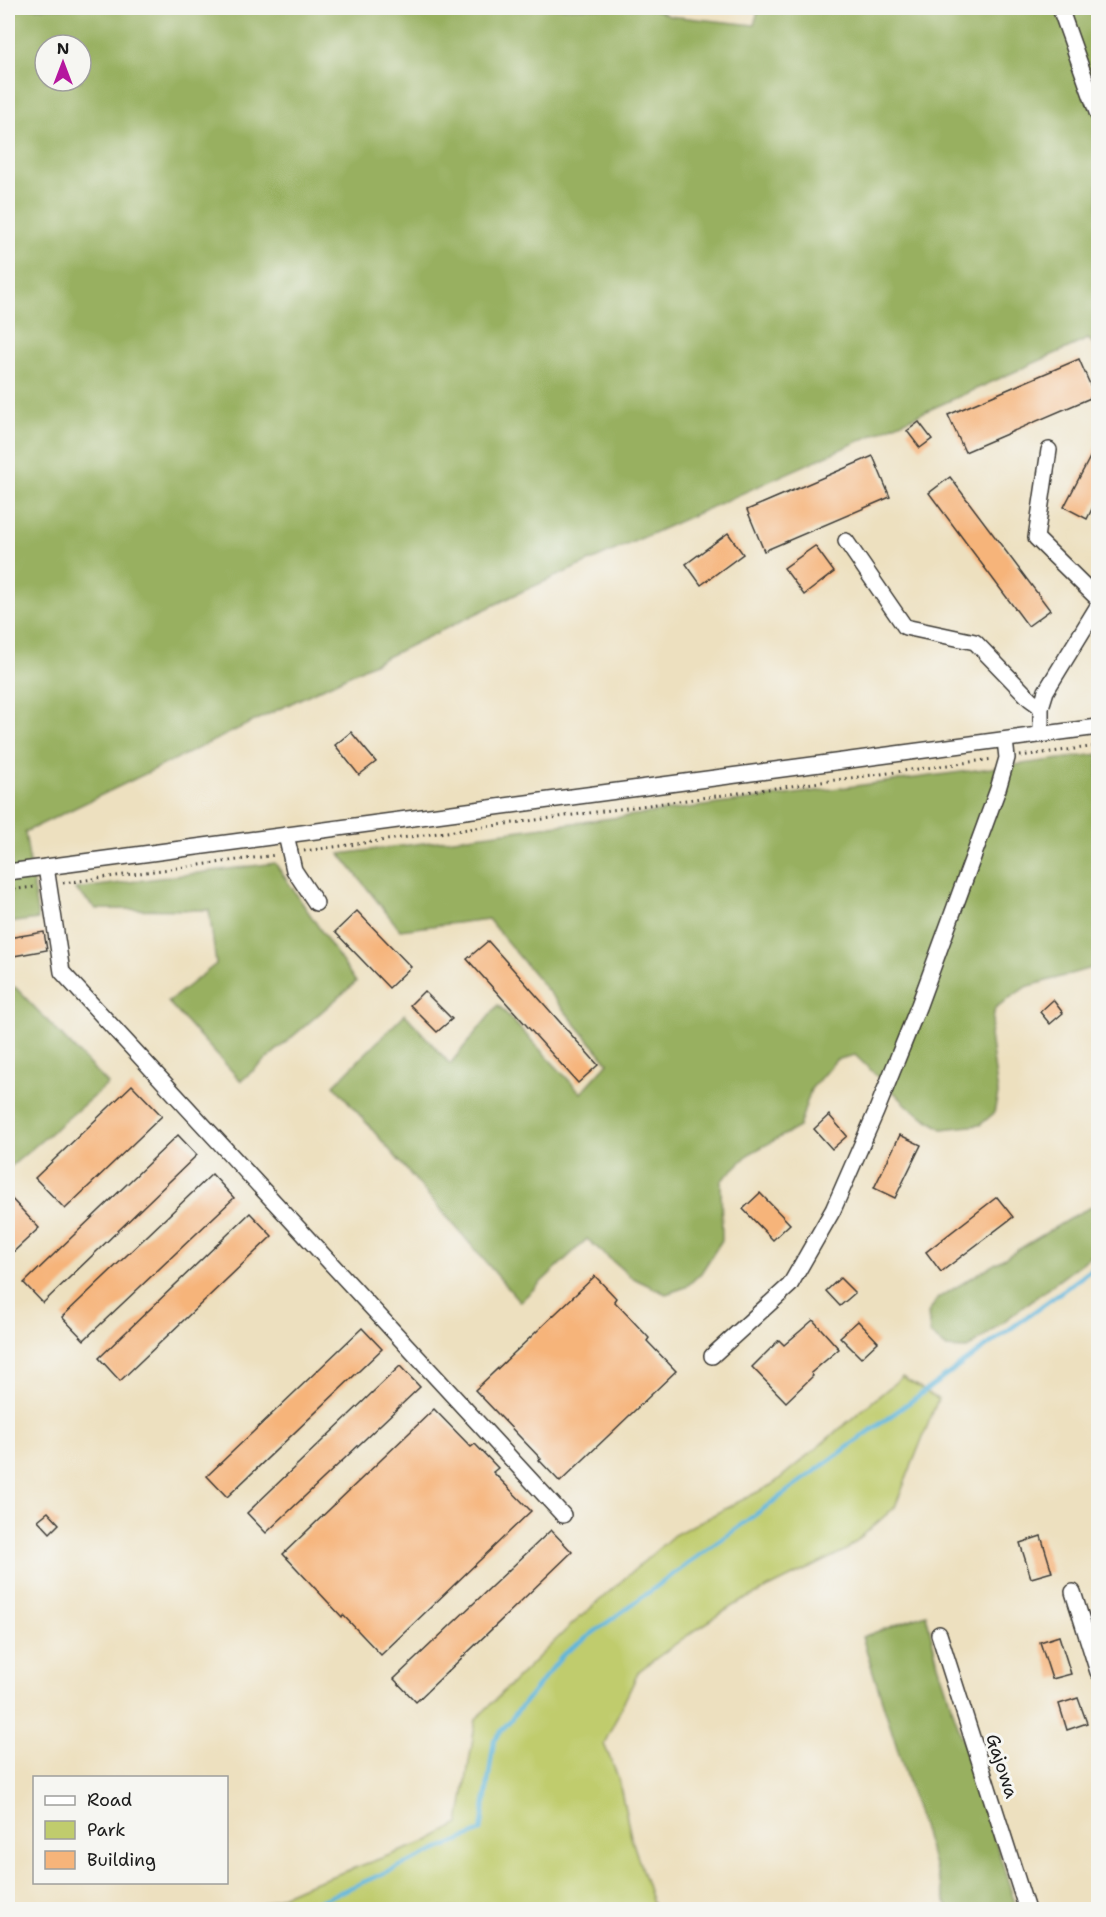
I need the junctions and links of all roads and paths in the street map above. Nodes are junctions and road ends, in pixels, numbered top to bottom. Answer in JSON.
{"nodes":[{"id":1,"x":1060,"y":8,"type":"edge"},
{"id":2,"x":1098,"y":116,"type":"edge"},
{"id":3,"x":1049,"y":450,"type":"dead end"},
{"id":4,"x":846,"y":541,"type":"dead end"},
{"id":5,"x":1098,"y":599,"type":"edge"},
{"id":6,"x":1098,"y":606,"type":"edge"},
{"id":7,"x":1041,"y":707,"type":"junction"},
{"id":8,"x":1098,"y":727,"type":"edge"},
{"id":9,"x":1041,"y":734,"type":"junction"},
{"id":10,"x":1005,"y":740,"type":"junction"},
{"id":11,"x":1098,"y":746,"type":"edge"},
{"id":12,"x":1007,"y":758,"type":"junction"},
{"id":13,"x":286,"y":835,"type":"junction"},
{"id":14,"x":289,"y":853,"type":"junction"},
{"id":15,"x":46,"y":867,"type":"junction"},
{"id":16,"x":8,"y":872,"type":"edge"},
{"id":17,"x":49,"y":885,"type":"junction"},
{"id":18,"x":8,"y":890,"type":"edge"},
{"id":19,"x":316,"y":903,"type":"dead end"},
{"id":20,"x":712,"y":1356,"type":"dead end"},
{"id":21,"x":563,"y":1515,"type":"dead end"},
{"id":22,"x":1073,"y":1592,"type":"dead end"},
{"id":23,"x":939,"y":1634,"type":"dead end"},
{"id":24,"x":1098,"y":1672,"type":"edge"},
{"id":25,"x":1027,"y":1910,"type":"edge"}],
"edges":[{"from":1,"to":2,"type":"street"},
{"from":3,"to":5,"type":"street"},
{"from":4,"to":7,"type":"street"},
{"from":6,"to":7,"type":"street"},
{"from":7,"to":9,"type":"street"},
{"from":8,"to":9,"type":"street"},
{"from":9,"to":10,"type":"street"},
{"from":10,"to":12,"type":"street"},
{"from":10,"to":13,"type":"street"},
{"from":11,"to":12,"type":"path"},
{"from":12,"to":14,"type":"path"},
{"from":12,"to":20,"type":"street"},
{"from":13,"to":14,"type":"street"},
{"from":13,"to":15,"type":"street"},
{"from":14,"to":17,"type":"path"},
{"from":14,"to":19,"type":"street"},
{"from":15,"to":16,"type":"street"},
{"from":15,"to":17,"type":"street"},
{"from":17,"to":18,"type":"path"},
{"from":17,"to":21,"type":"street"},
{"from":22,"to":24,"type":"street"},
{"from":23,"to":25,"type":"street","name":"Gajowa"}]}
